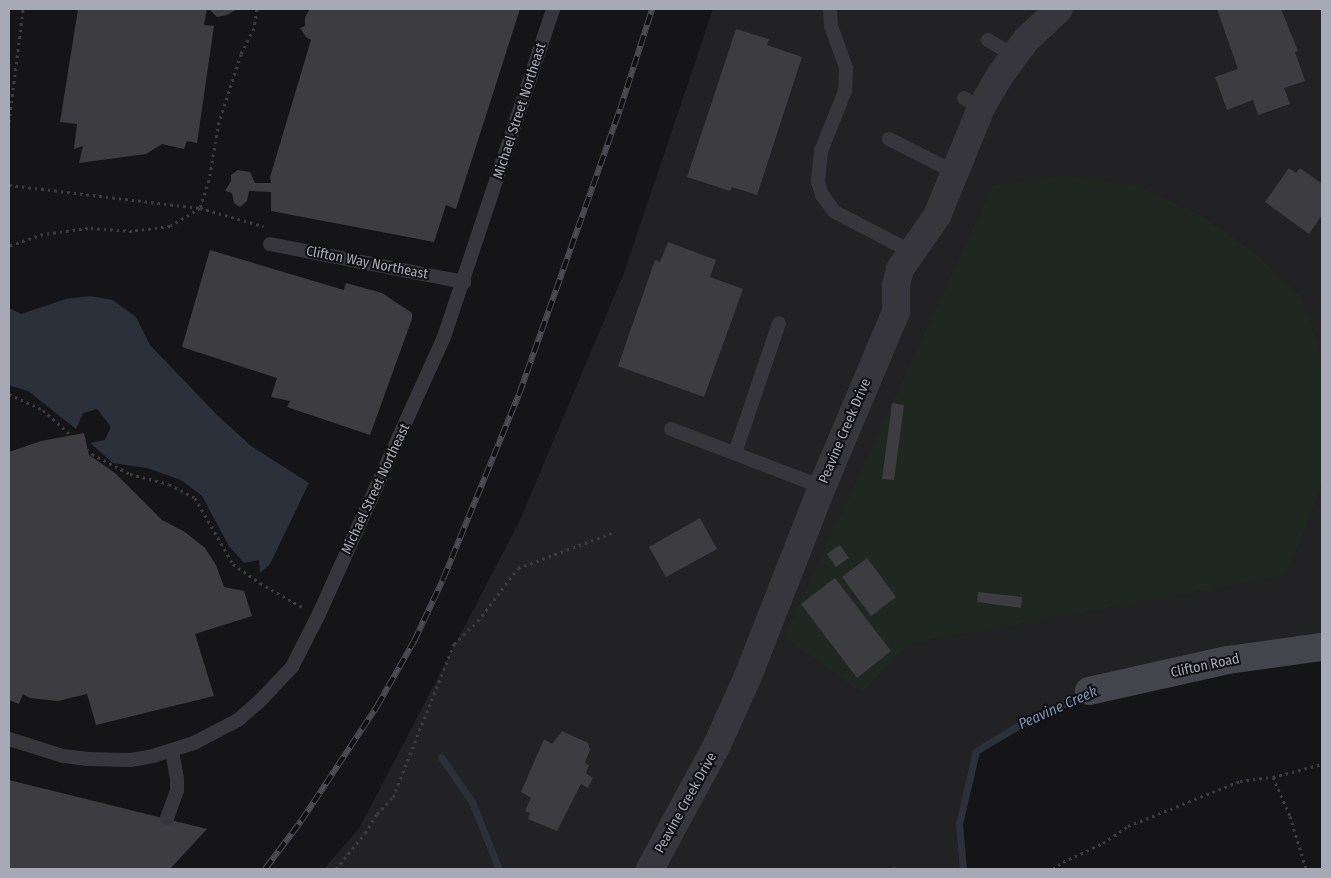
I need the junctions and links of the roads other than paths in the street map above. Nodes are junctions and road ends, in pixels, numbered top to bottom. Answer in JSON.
{"nodes":[{"id":1,"x":553,"y":9,"type":"edge"},
{"id":2,"x":830,"y":9,"type":"edge"},
{"id":3,"x":1059,"y":9,"type":"edge"},
{"id":4,"x":988,"y":40,"type":"dead end"},
{"id":5,"x":1014,"y":56,"type":"junction"},
{"id":6,"x":889,"y":139,"type":"dead end"},
{"id":7,"x":954,"y":172,"type":"junction"},
{"id":8,"x":270,"y":244,"type":"road end"},
{"id":9,"x":912,"y":252,"type":"junction"},
{"id":10,"x":464,"y":282,"type":"junction"},
{"id":11,"x":779,"y":323,"type":"dead end"},
{"id":12,"x":671,"y":429,"type":"dead end"},
{"id":13,"x":735,"y":454,"type":"junction"},
{"id":14,"x":822,"y":487,"type":"junction"},
{"id":15,"x":1322,"y":646,"type":"edge"},
{"id":16,"x":1089,"y":691,"type":"dead end"},
{"id":17,"x":9,"y":739,"type":"edge"},
{"id":18,"x":172,"y":751,"type":"junction"},
{"id":19,"x":167,"y":818,"type":"dead end"},
{"id":20,"x":650,"y":869,"type":"edge"}],
"edges":[{"from":1,"to":10,"type":"lane","name":"Michael Street Northeast"},
{"from":2,"to":9,"type":"lane"},
{"from":3,"to":5,"type":"street","name":"Peavine Creek Drive"},
{"from":4,"to":5,"type":"lane"},
{"from":5,"to":7,"type":"street","name":"Peavine Creek Drive"},
{"from":6,"to":7,"type":"lane"},
{"from":7,"to":9,"type":"street","name":"Peavine Creek Drive"},
{"from":8,"to":10,"type":"lane","name":"Clifton Way Northeast"},
{"from":9,"to":14,"type":"street","name":"Peavine Creek Drive"},
{"from":10,"to":18,"type":"lane","name":"Michael Street Northeast"},
{"from":11,"to":13,"type":"lane"},
{"from":12,"to":13,"type":"lane"},
{"from":13,"to":14,"type":"lane"},
{"from":14,"to":20,"type":"street","name":"Peavine Creek Drive"},
{"from":15,"to":16,"type":"main road","name":"Clifton Road"},
{"from":17,"to":18,"type":"lane","name":"Michael Street Northeast"},
{"from":18,"to":19,"type":"lane"}]}
